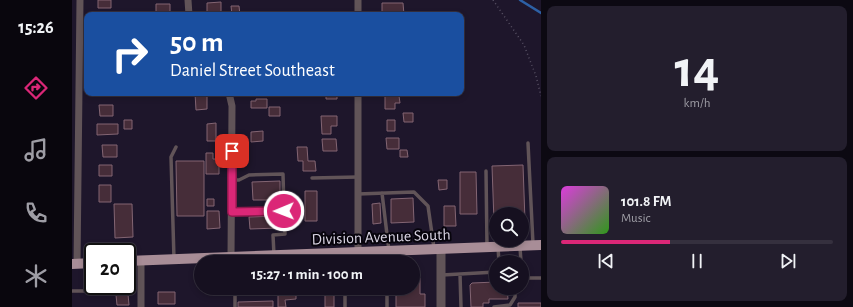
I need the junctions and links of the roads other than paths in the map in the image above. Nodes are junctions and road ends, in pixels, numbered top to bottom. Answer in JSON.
{"nodes":[{"id":1,"x":80,"y":0,"type":"edge"},
{"id":2,"x":188,"y":0,"type":"edge"},
{"id":3,"x":358,"y":0,"type":"edge"},
{"id":4,"x":188,"y":12,"type":"edge"},
{"id":5,"x":358,"y":12,"type":"edge"},
{"id":6,"x":230,"y":96,"type":"edge"},
{"id":7,"x":358,"y":96,"type":"edge"},
{"id":8,"x":528,"y":143,"type":"dead end"},
{"id":9,"x":176,"y":147,"type":"dead end"},
{"id":10,"x":486,"y":171,"type":"dead end"},
{"id":11,"x":75,"y":176,"type":"edge"},
{"id":12,"x":358,"y":177,"type":"junction"},
{"id":13,"x":312,"y":178,"type":"dead end"},
{"id":14,"x":232,"y":180,"type":"junction"},
{"id":15,"x":382,"y":193,"type":"junction"},
{"id":16,"x":358,"y":194,"type":"junction"},
{"id":17,"x":284,"y":211,"type":"junction"},
{"id":18,"x":232,"y":212,"type":"junction"},
{"id":19,"x":537,"y":245,"type":"edge"},
{"id":20,"x":487,"y":247,"type":"joint"},
{"id":21,"x":438,"y":249,"type":"junction"},
{"id":22,"x":389,"y":251,"type":"junction"},
{"id":23,"x":358,"y":252,"type":"junction"},
{"id":24,"x":231,"y":255,"type":"edge"},
{"id":25,"x":274,"y":255,"type":"edge"},
{"id":26,"x":350,"y":255,"type":"edge"},
{"id":27,"x":389,"y":255,"type":"edge"},
{"id":28,"x":194,"y":259,"type":"edge"},
{"id":29,"x":174,"y":260,"type":"junction"},
{"id":30,"x":136,"y":261,"type":"edge"},
{"id":31,"x":141,"y":261,"type":"junction"},
{"id":32,"x":82,"y":263,"type":"edge"},
{"id":33,"x":489,"y":272,"type":"edge"},
{"id":34,"x":460,"y":274,"type":"junction"},
{"id":35,"x":441,"y":275,"type":"junction"},
{"id":36,"x":529,"y":278,"type":"edge"},
{"id":37,"x":541,"y":278,"type":"edge"},
{"id":38,"x":72,"y":291,"type":"edge"},
{"id":39,"x":235,"y":295,"type":"edge"},
{"id":40,"x":345,"y":295,"type":"edge"},
{"id":41,"x":387,"y":295,"type":"edge"},
{"id":42,"x":515,"y":295,"type":"edge"},
{"id":43,"x":142,"y":307,"type":"edge"},
{"id":44,"x":235,"y":307,"type":"edge"},
{"id":45,"x":345,"y":307,"type":"edge"},
{"id":46,"x":387,"y":307,"type":"edge"},
{"id":47,"x":441,"y":307,"type":"edge"},
{"id":48,"x":462,"y":307,"type":"edge"},
{"id":49,"x":494,"y":307,"type":"edge"}],
"edges":[{"from":1,"to":11,"type":"street"},
{"from":2,"to":4,"type":"street"},
{"from":3,"to":5,"type":"street"},
{"from":6,"to":14,"type":"street"},
{"from":7,"to":12,"type":"street"},
{"from":8,"to":19,"type":"lane"},
{"from":9,"to":29,"type":"lane"},
{"from":10,"to":20,"type":"lane"},
{"from":11,"to":32,"type":"street"},
{"from":12,"to":13,"type":"lane"},
{"from":12,"to":16,"type":"street"},
{"from":14,"to":17,"type":"lane"},
{"from":14,"to":18,"type":"street"},
{"from":15,"to":16,"type":"lane"},
{"from":15,"to":21,"type":"lane"},
{"from":15,"to":22,"type":"lane"},
{"from":16,"to":23,"type":"street"},
{"from":17,"to":18,"type":"lane"},
{"from":17,"to":25,"type":"lane"},
{"from":18,"to":24,"type":"street"},
{"from":20,"to":21,"type":"main road","name":"Division Avenue South"},
{"from":21,"to":22,"type":"main road","name":"Division Avenue South"},
{"from":21,"to":35,"type":"street"},
{"from":22,"to":23,"type":"main road","name":"Division Avenue South"},
{"from":22,"to":27,"type":"lane"},
{"from":23,"to":26,"type":"main road","name":"Division Avenue South"},
{"from":28,"to":29,"type":"main road","name":"Division Avenue South"},
{"from":29,"to":31,"type":"main road","name":"Division Avenue South"},
{"from":30,"to":31,"type":"main road","name":"Division Avenue South"},
{"from":31,"to":43,"type":"street"},
{"from":32,"to":38,"type":"lane"},
{"from":33,"to":34,"type":"lane"},
{"from":34,"to":35,"type":"lane"},
{"from":34,"to":48,"type":"lane"},
{"from":35,"to":47,"type":"street"},
{"from":36,"to":37,"type":"lane"},
{"from":39,"to":44,"type":"lane"},
{"from":40,"to":45,"type":"lane"},
{"from":41,"to":46,"type":"lane"},
{"from":42,"to":49,"type":"lane"}]}
